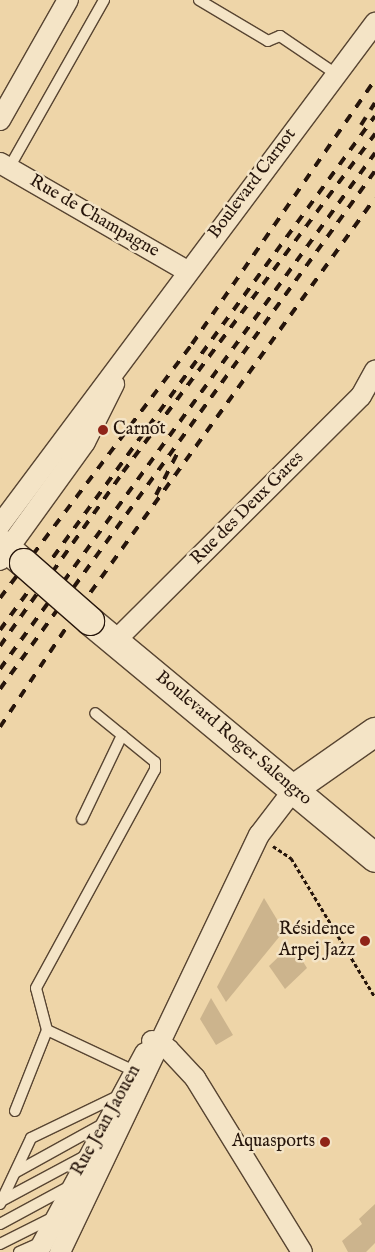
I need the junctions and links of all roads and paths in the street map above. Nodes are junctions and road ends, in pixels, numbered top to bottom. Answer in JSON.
{"nodes":[{"id":1,"x":68,"y":0,"type":"edge"},
{"id":2,"x":104,"y":0,"type":"edge"},
{"id":3,"x":199,"y":0,"type":"edge"},
{"id":4,"x":375,"y":22,"type":"edge"},
{"id":5,"x":336,"y":74,"type":"junction"},
{"id":6,"x":0,"y":120,"type":"edge"},
{"id":7,"x":4,"y":165,"type":"edge"},
{"id":8,"x":187,"y":271,"type":"junction"},
{"id":9,"x":375,"y":371,"type":"edge"},
{"id":10,"x":368,"y":400,"type":"edge"},
{"id":11,"x":6,"y":548,"type":"edge"},
{"id":12,"x":115,"y":641,"type":"junction"},
{"id":13,"x":95,"y":713,"type":"dead end"},
{"id":14,"x":375,"y":732,"type":"edge"},
{"id":15,"x":122,"y":735,"type":"junction"},
{"id":16,"x":295,"y":788,"type":"junction"},
{"id":17,"x":82,"y":819,"type":"dead end"},
{"id":18,"x":259,"y":835,"type":"junction"},
{"id":19,"x":375,"y":858,"type":"edge"},
{"id":20,"x":375,"y":997,"type":"edge"},
{"id":21,"x":47,"y":1030,"type":"junction"},
{"id":22,"x":156,"y":1043,"type":"junction"},
{"id":23,"x":134,"y":1071,"type":"junction"},
{"id":24,"x":121,"y":1094,"type":"junction"},
{"id":25,"x":15,"y":1111,"type":"dead end"},
{"id":26,"x":106,"y":1122,"type":"junction"},
{"id":27,"x":88,"y":1154,"type":"junction"},
{"id":28,"x":16,"y":1172,"type":"junction"},
{"id":29,"x":73,"y":1185,"type":"junction"},
{"id":30,"x":1,"y":1203,"type":"edge"},
{"id":31,"x":57,"y":1215,"type":"junction"},
{"id":32,"x":0,"y":1224,"type":"edge"},
{"id":33,"x":0,"y":1244,"type":"edge"},
{"id":34,"x":47,"y":1248,"type":"edge"},
{"id":35,"x":19,"y":1252,"type":"edge"},
{"id":36,"x":302,"y":1252,"type":"edge"}],
"edges":[{"from":1,"to":6,"type":"street"},
{"from":2,"to":7,"type":"lane"},
{"from":3,"to":5,"type":"lane"},
{"from":4,"to":5,"type":"street","name":"Boulevard Carnot"},
{"from":5,"to":8,"type":"street","name":"Boulevard Carnot"},
{"from":7,"to":8,"type":"street","name":"Rue de Champagne"},
{"from":8,"to":11,"type":"street","name":"Boulevard Carnot"},
{"from":9,"to":10,"type":"street","name":"Rue des Deux Gares"},
{"from":10,"to":12,"type":"street","name":"Rue des Deux Gares"},
{"from":11,"to":12,"type":"main road","name":"Boulevard Roger Salengro","bridge":true},
{"from":12,"to":16,"type":"main road","name":"Boulevard Roger Salengro"},
{"from":13,"to":15,"type":"lane"},
{"from":14,"to":16,"type":"main road"},
{"from":15,"to":17,"type":"lane"},
{"from":15,"to":21,"type":"lane"},
{"from":16,"to":18,"type":"street","name":"Rue Jean Jaouen"},
{"from":16,"to":19,"type":"main road","name":"Boulevard Roger Salengro"},
{"from":18,"to":20,"type":"path"},
{"from":18,"to":22,"type":"street","name":"Rue Jean Jaouen"},
{"from":21,"to":23,"type":"lane"},
{"from":21,"to":25,"type":"lane"},
{"from":22,"to":23,"type":"street","name":"Rue Jean Jaouen"},
{"from":22,"to":34,"type":"street","name":"Rue Jean Jaouen"},
{"from":22,"to":36,"type":"street"},
{"from":23,"to":24,"type":"street","name":"Rue Jean Jaouen"},
{"from":24,"to":26,"type":"street","name":"Rue Jean Jaouen"},
{"from":24,"to":28,"type":"lane"},
{"from":26,"to":27,"type":"street","name":"Rue Jean Jaouen"},
{"from":26,"to":28,"type":"lane"},
{"from":27,"to":29,"type":"street","name":"Rue Jean Jaouen"},
{"from":27,"to":30,"type":"lane"},
{"from":28,"to":30,"type":"lane"},
{"from":29,"to":31,"type":"street","name":"Rue Jean Jaouen"},
{"from":29,"to":32,"type":"lane"},
{"from":31,"to":33,"type":"lane"},
{"from":31,"to":34,"type":"street","name":"Rue Jean Jaouen"},
{"from":34,"to":35,"type":"lane"}]}
